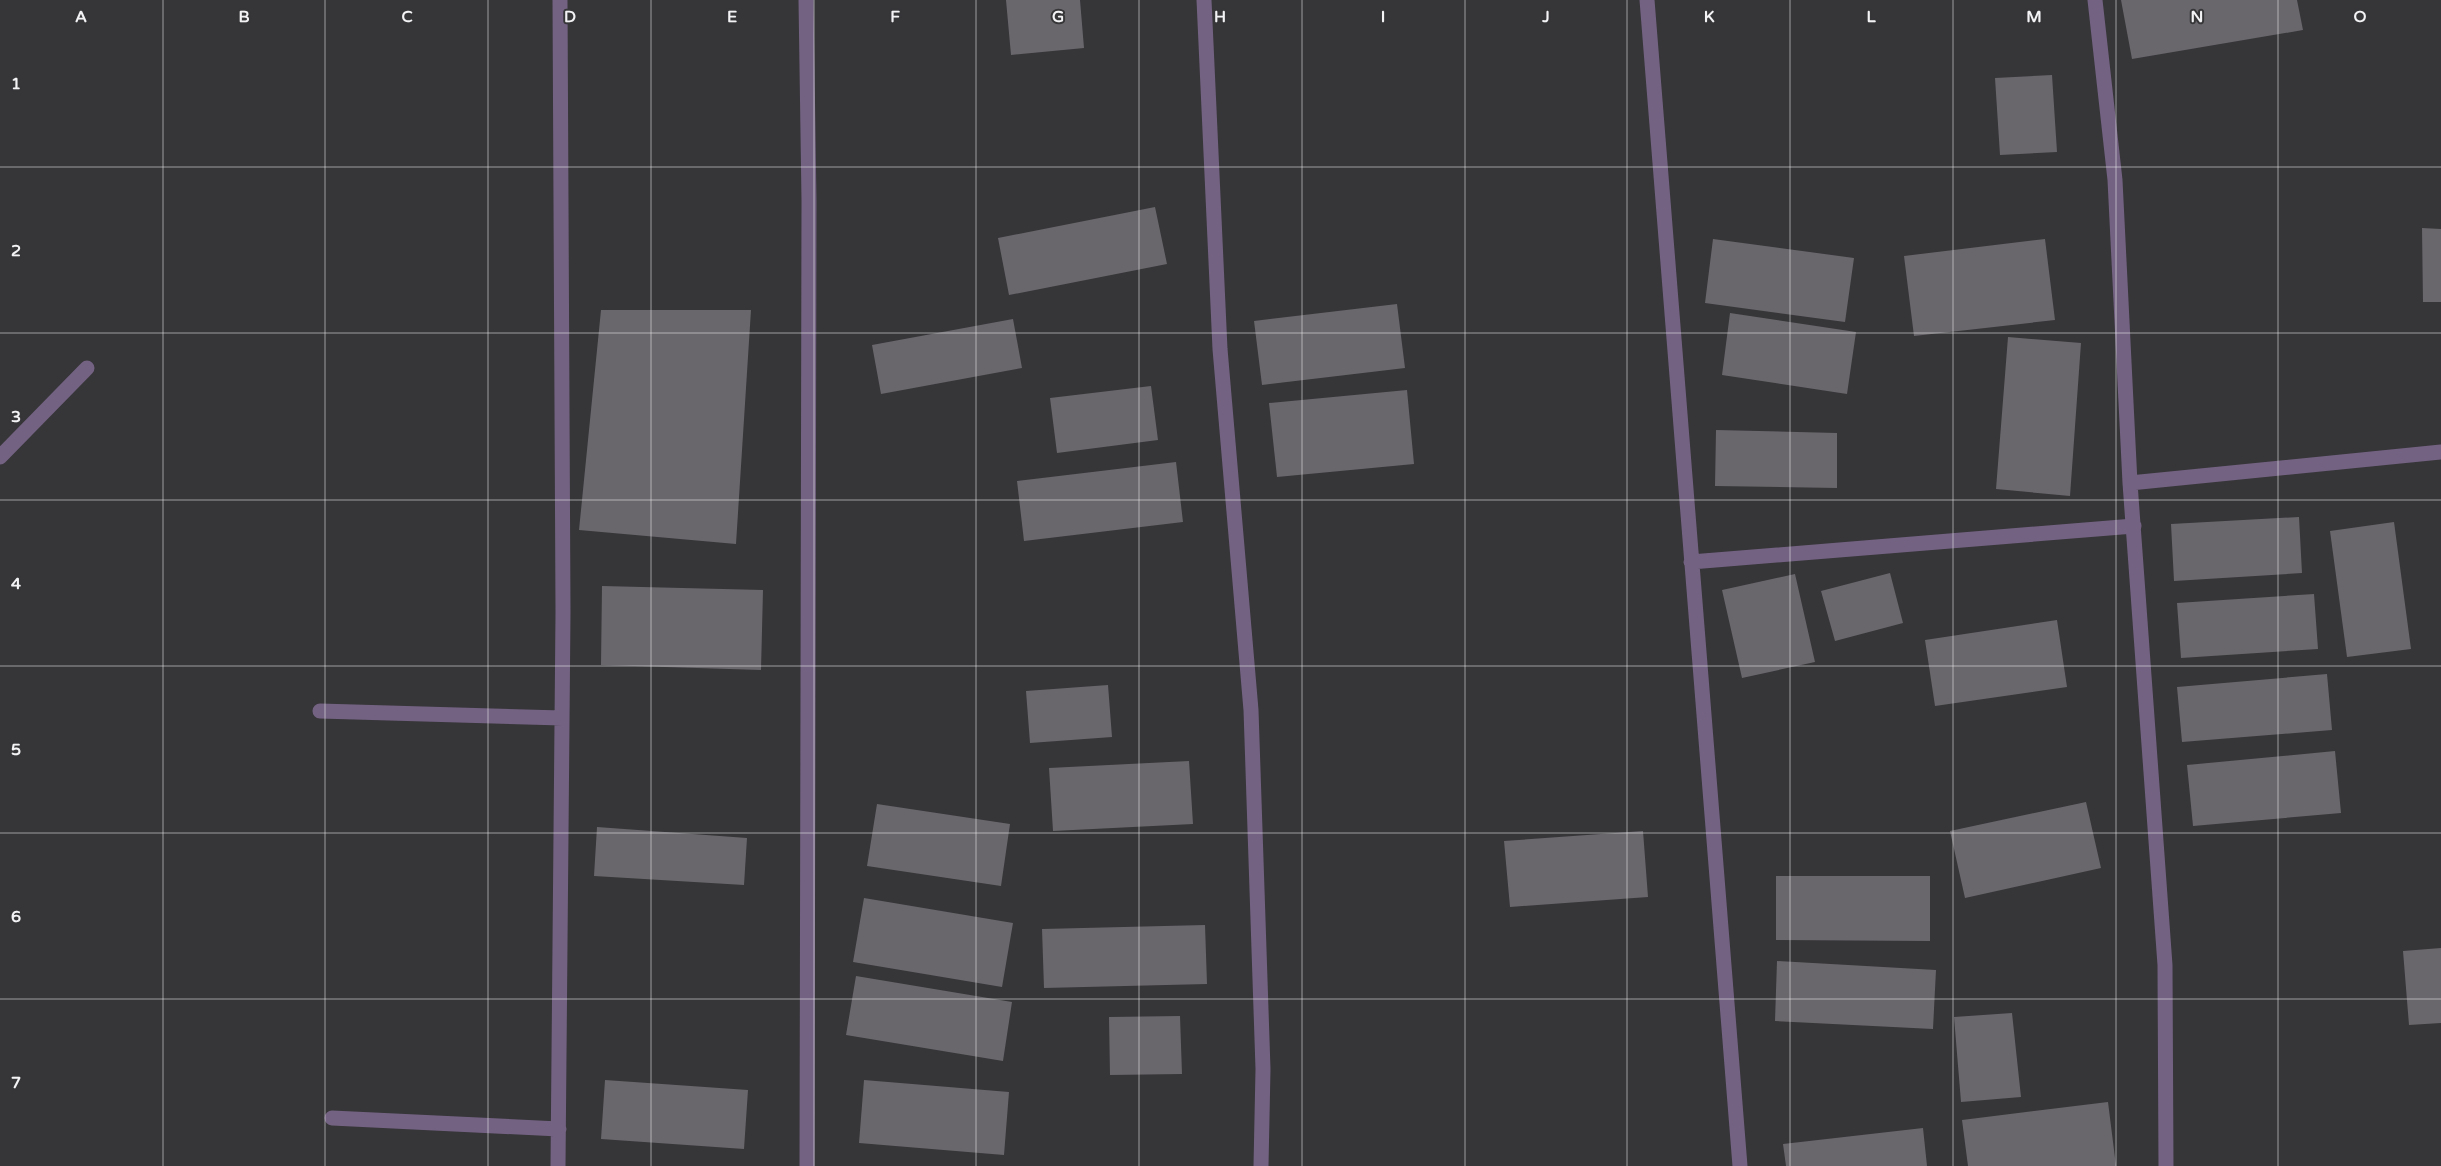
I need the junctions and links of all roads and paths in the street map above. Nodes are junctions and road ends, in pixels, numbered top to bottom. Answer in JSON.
{"nodes":[{"id":1,"x":560,"y":0,"type":"edge"},
{"id":2,"x":806,"y":0,"type":"edge"},
{"id":3,"x":1204,"y":0,"type":"edge"},
{"id":4,"x":1647,"y":0,"type":"edge"},
{"id":5,"x":2095,"y":0,"type":"edge"},
{"id":6,"x":86,"y":368,"type":"dead end"},
{"id":7,"x":2441,"y":452,"type":"edge"},
{"id":8,"x":0,"y":457,"type":"edge"},
{"id":9,"x":2130,"y":483,"type":"junction"},
{"id":10,"x":2134,"y":526,"type":"junction"},
{"id":11,"x":1691,"y":562,"type":"junction"},
{"id":12,"x":320,"y":711,"type":"dead end"},
{"id":13,"x":562,"y":718,"type":"junction"},
{"id":14,"x":332,"y":1118,"type":"dead end"},
{"id":15,"x":559,"y":1129,"type":"junction"},
{"id":16,"x":558,"y":1166,"type":"edge"},
{"id":17,"x":807,"y":1166,"type":"edge"},
{"id":18,"x":1261,"y":1166,"type":"edge"},
{"id":19,"x":1740,"y":1166,"type":"edge"},
{"id":20,"x":2166,"y":1166,"type":"edge"}],
"edges":[{"from":1,"to":13,"type":"street"},
{"from":2,"to":17,"type":"street"},
{"from":3,"to":18,"type":"street"},
{"from":4,"to":11,"type":"street"},
{"from":5,"to":9,"type":"street"},
{"from":6,"to":8,"type":"street"},
{"from":7,"to":9,"type":"street"},
{"from":9,"to":10,"type":"street"},
{"from":10,"to":11,"type":"street"},
{"from":10,"to":20,"type":"street"},
{"from":11,"to":19,"type":"street"},
{"from":12,"to":13,"type":"street"},
{"from":13,"to":15,"type":"street"},
{"from":14,"to":15,"type":"street"},
{"from":15,"to":16,"type":"street"}]}
